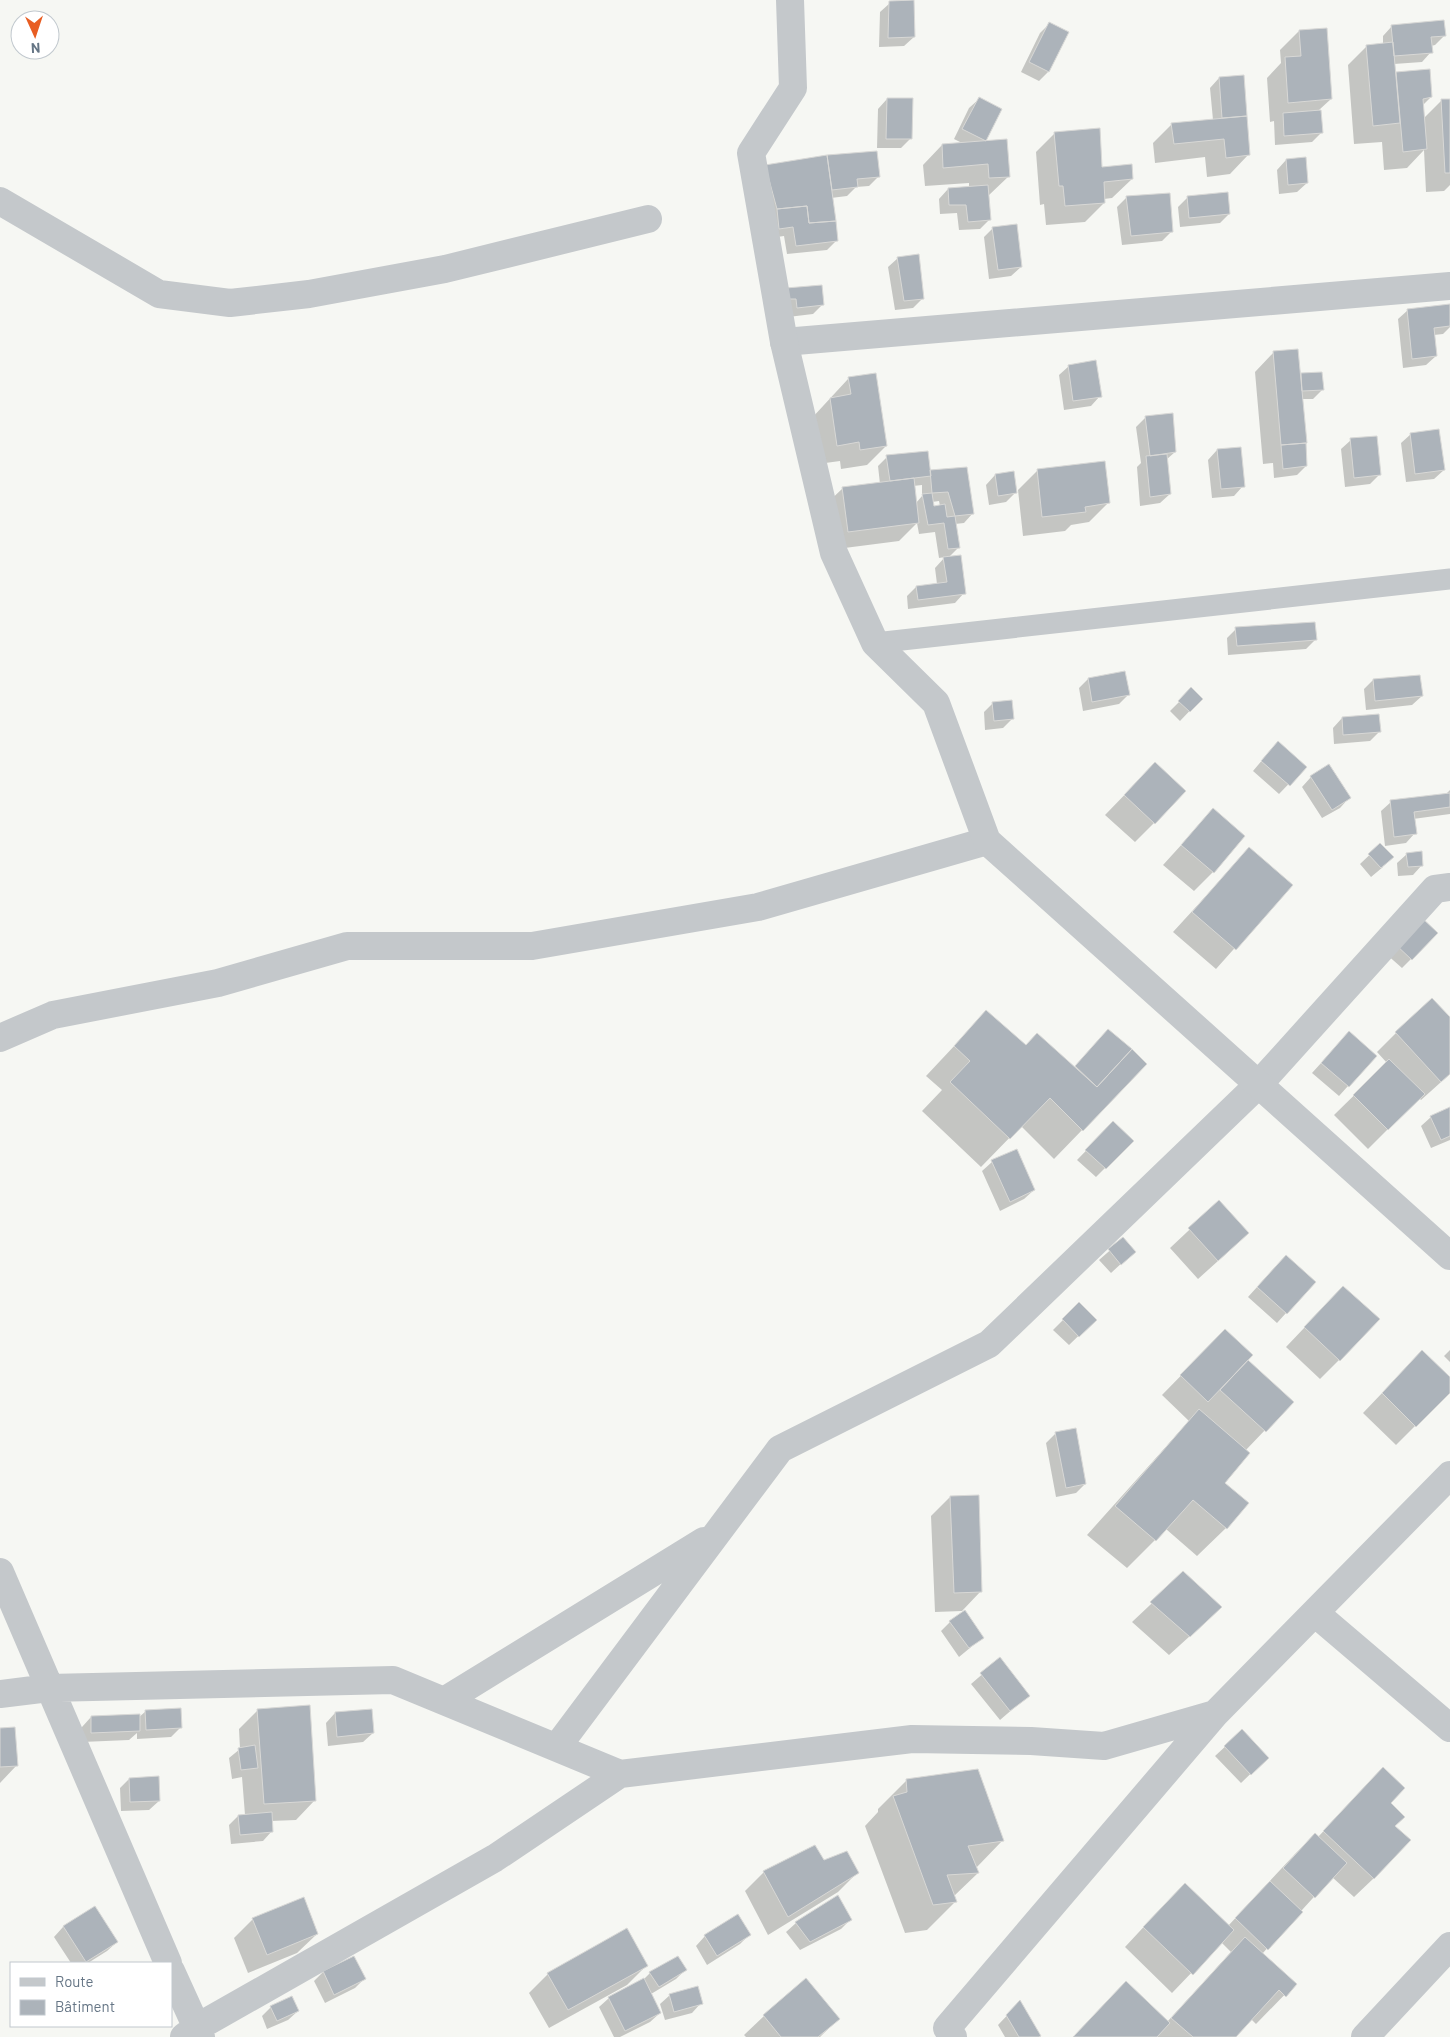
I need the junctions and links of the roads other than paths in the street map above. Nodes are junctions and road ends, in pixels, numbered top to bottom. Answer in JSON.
{"nodes":[{"id":1,"x":790,"y":0,"type":"edge"},
{"id":2,"x":0,"y":201,"type":"edge"},
{"id":3,"x":648,"y":219,"type":"dead end"},
{"id":4,"x":1450,"y":286,"type":"edge"},
{"id":5,"x":784,"y":342,"type":"junction"},
{"id":6,"x":1450,"y":579,"type":"edge"},
{"id":7,"x":874,"y":643,"type":"junction"},
{"id":8,"x":987,"y":840,"type":"junction"},
{"id":9,"x":1450,"y":887,"type":"edge"},
{"id":10,"x":0,"y":1038,"type":"edge"},
{"id":11,"x":1259,"y":1084,"type":"junction"},
{"id":12,"x":1450,"y":1256,"type":"edge"},
{"id":13,"x":1450,"y":1475,"type":"edge"},
{"id":14,"x":716,"y":1534,"type":"junction"},
{"id":15,"x":0,"y":1572,"type":"edge"},
{"id":16,"x":1315,"y":1613,"type":"junction"},
{"id":17,"x":50,"y":1688,"type":"junction"},
{"id":18,"x":0,"y":1694,"type":"edge"},
{"id":19,"x":444,"y":1701,"type":"junction"},
{"id":20,"x":1215,"y":1714,"type":"junction"},
{"id":21,"x":1450,"y":1728,"type":"edge"},
{"id":22,"x":557,"y":1748,"type":"junction"},
{"id":23,"x":620,"y":1774,"type":"junction"},
{"id":24,"x":1450,"y":1946,"type":"edge"},
{"id":25,"x":168,"y":1962,"type":"edge"},
{"id":26,"x":172,"y":1974,"type":"edge"},
{"id":27,"x":193,"y":2034,"type":"edge"},
{"id":28,"x":943,"y":2034,"type":"edge"},
{"id":29,"x":1365,"y":2037,"type":"edge"}],
"edges":[{"from":1,"to":5,"type":"street"},
{"from":2,"to":3,"type":"street"},
{"from":4,"to":5,"type":"street"},
{"from":5,"to":7,"type":"street"},
{"from":6,"to":7,"type":"lane"},
{"from":7,"to":8,"type":"street"},
{"from":8,"to":10,"type":"street"},
{"from":8,"to":11,"type":"street"},
{"from":9,"to":11,"type":"street"},
{"from":11,"to":12,"type":"street"},
{"from":11,"to":14,"type":"street"},
{"from":13,"to":16,"type":"street"},
{"from":14,"to":19,"type":"street"},
{"from":14,"to":22,"type":"street"},
{"from":15,"to":17,"type":"street"},
{"from":16,"to":20,"type":"street"},
{"from":16,"to":21,"type":"street"},
{"from":17,"to":18,"type":"street"},
{"from":17,"to":19,"type":"street"},
{"from":17,"to":25,"type":"street"},
{"from":19,"to":22,"type":"street"},
{"from":20,"to":23,"type":"street"},
{"from":20,"to":28,"type":"street"},
{"from":22,"to":23,"type":"street"},
{"from":23,"to":27,"type":"street"},
{"from":24,"to":29,"type":"street"},
{"from":26,"to":27,"type":"street"}]}
